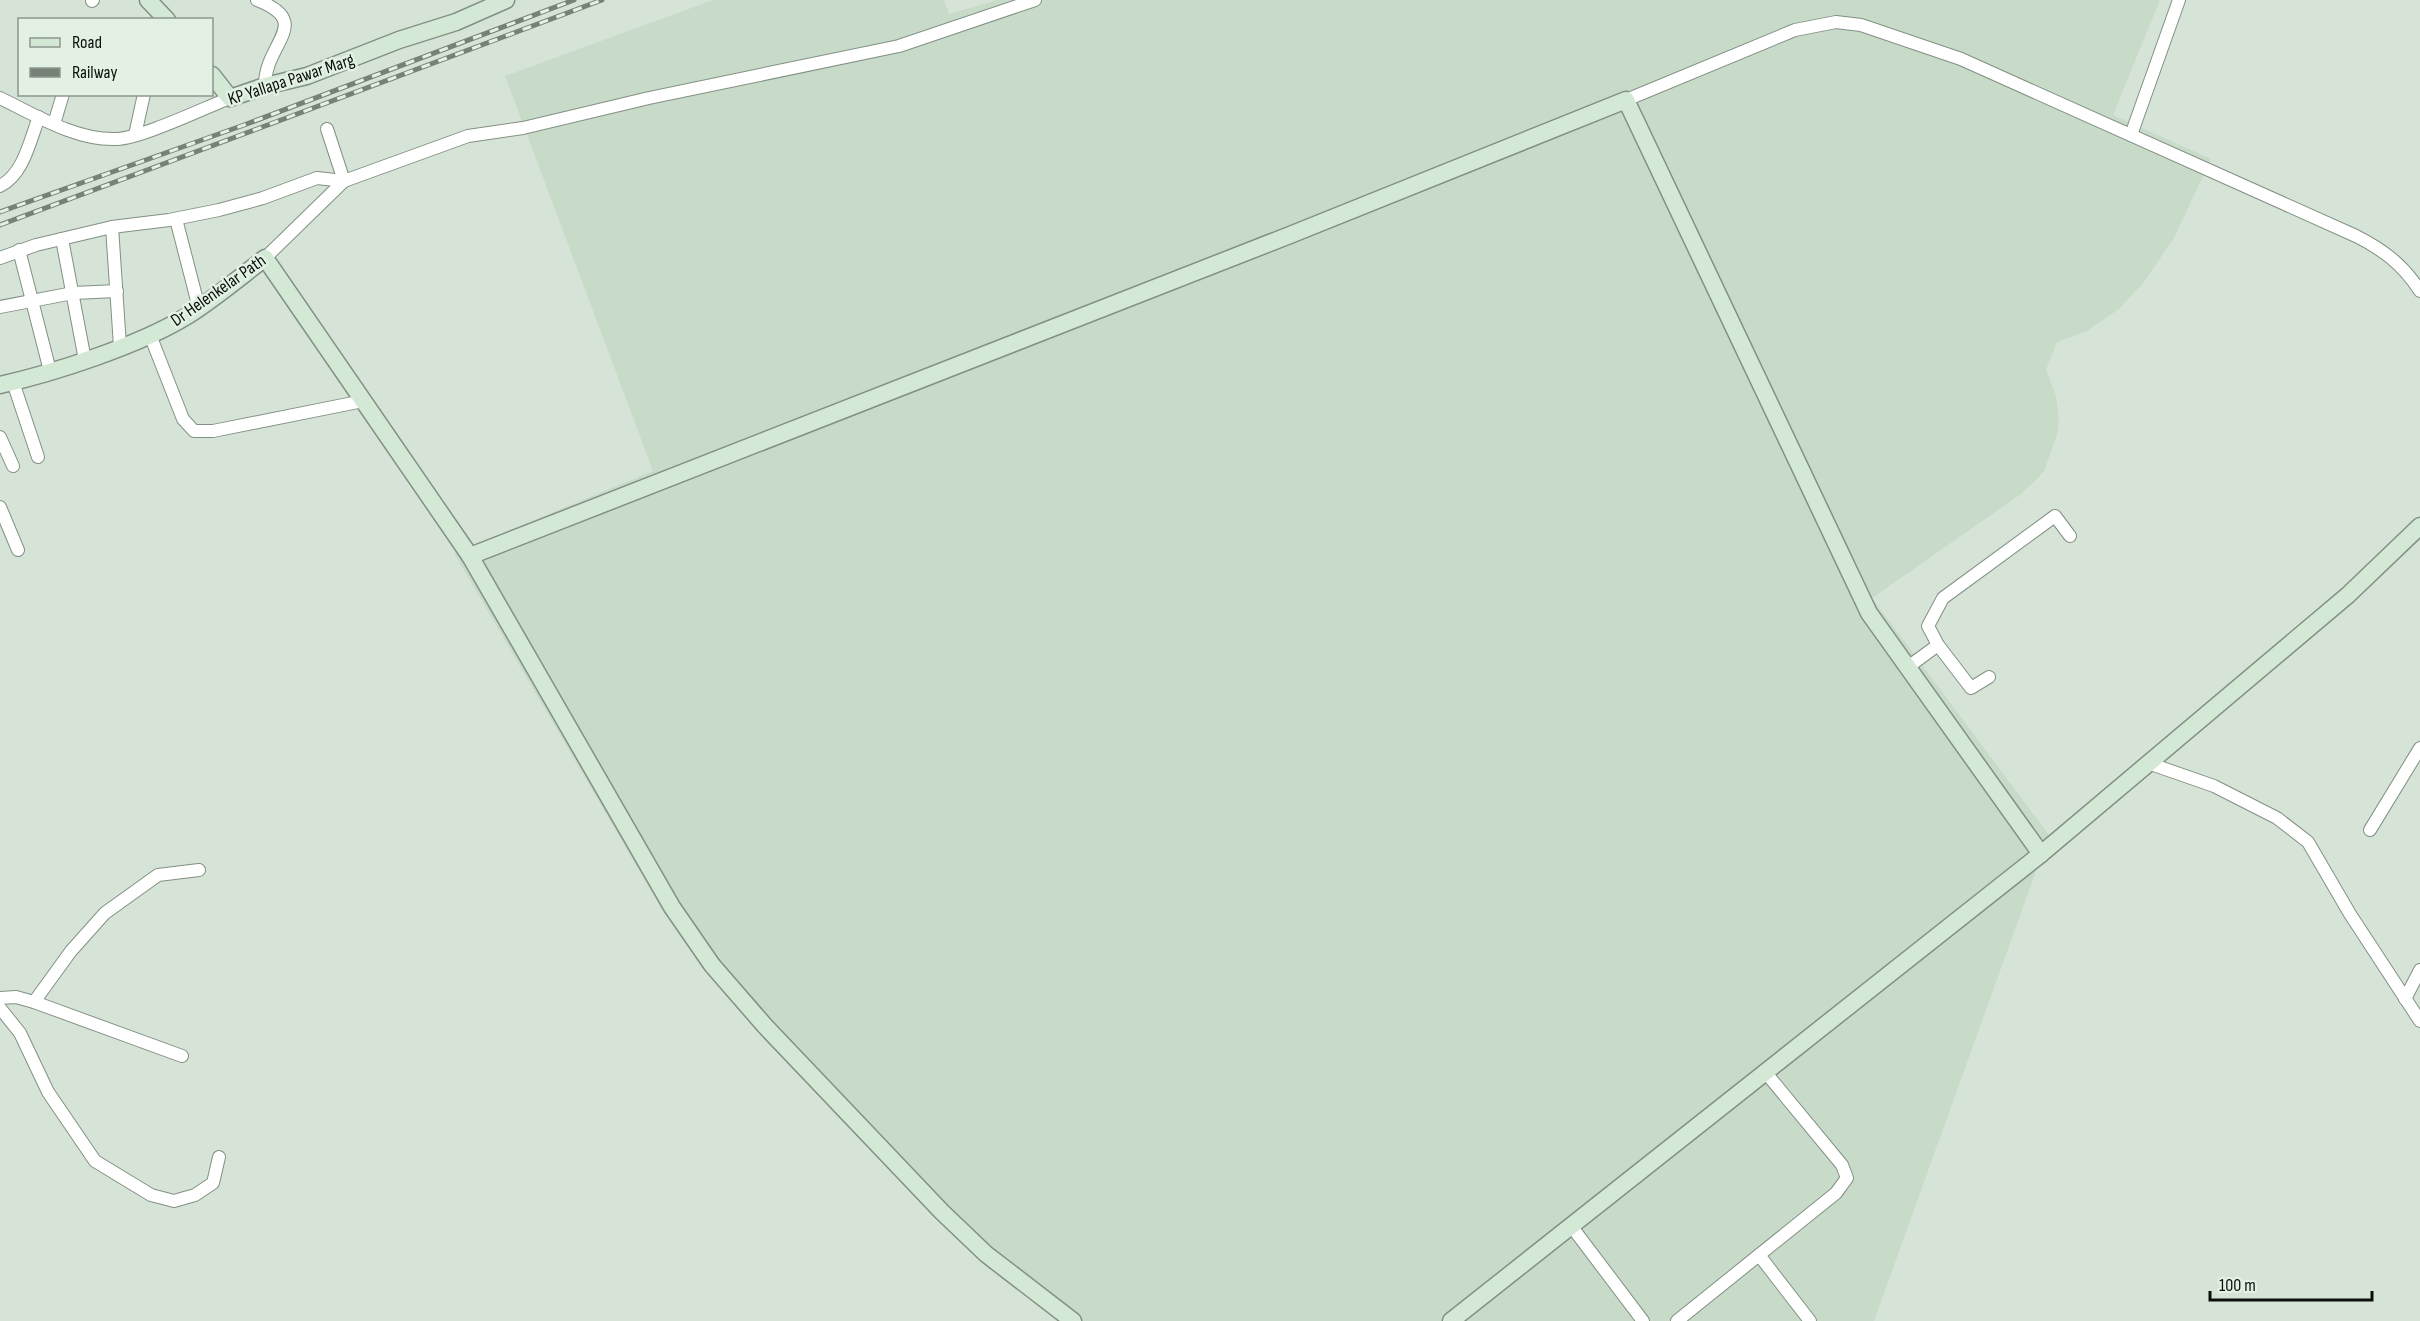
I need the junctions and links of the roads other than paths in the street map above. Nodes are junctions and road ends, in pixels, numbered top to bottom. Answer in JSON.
{"nodes":[{"id":1,"x":256,"y":0,"type":"edge"},
{"id":2,"x":491,"y":0,"type":"edge"},
{"id":3,"x":506,"y":0,"type":"edge"},
{"id":4,"x":1035,"y":0,"type":"edge"},
{"id":5,"x":2179,"y":0,"type":"edge"},
{"id":6,"x":446,"y":24,"type":"junction"},
{"id":7,"x":213,"y":76,"type":"edge"},
{"id":8,"x":265,"y":86,"type":"junction"},
{"id":9,"x":62,"y":96,"type":"edge"},
{"id":10,"x":144,"y":96,"type":"edge"},
{"id":11,"x":0,"y":98,"type":"edge"},
{"id":12,"x":230,"y":98,"type":"junction"},
{"id":13,"x":1626,"y":100,"type":"junction"},
{"id":14,"x":39,"y":117,"type":"junction"},
{"id":15,"x":54,"y":123,"type":"junction"},
{"id":16,"x":327,"y":129,"type":"dead end"},
{"id":17,"x":135,"y":135,"type":"junction"},
{"id":18,"x":2131,"y":135,"type":"junction"},
{"id":19,"x":344,"y":181,"type":"junction"},
{"id":20,"x":0,"y":186,"type":"edge"},
{"id":21,"x":176,"y":219,"type":"junction"},
{"id":22,"x":112,"y":227,"type":"junction"},
{"id":23,"x":62,"y":239,"type":"junction"},
{"id":24,"x":20,"y":250,"type":"junction"},
{"id":25,"x":0,"y":258,"type":"edge"},
{"id":26,"x":265,"y":258,"type":"junction"},
{"id":27,"x":117,"y":291,"type":"junction"},
{"id":28,"x":2420,"y":291,"type":"edge"},
{"id":29,"x":73,"y":293,"type":"junction"},
{"id":30,"x":35,"y":302,"type":"junction"},
{"id":31,"x":0,"y":307,"type":"edge"},
{"id":32,"x":199,"y":308,"type":"junction"},
{"id":33,"x":150,"y":335,"type":"junction"},
{"id":34,"x":120,"y":346,"type":"junction"},
{"id":35,"x":85,"y":360,"type":"junction"},
{"id":36,"x":50,"y":371,"type":"junction"},
{"id":37,"x":6,"y":383,"type":"edge"},
{"id":38,"x":363,"y":401,"type":"junction"},
{"id":39,"x":0,"y":437,"type":"edge"},
{"id":40,"x":38,"y":457,"type":"dead end"},
{"id":41,"x":13,"y":466,"type":"dead end"},
{"id":42,"x":0,"y":507,"type":"edge"},
{"id":43,"x":2420,"y":526,"type":"edge"},
{"id":44,"x":2070,"y":536,"type":"dead end"},
{"id":45,"x":18,"y":550,"type":"dead end"},
{"id":46,"x":470,"y":556,"type":"junction"},
{"id":47,"x":1938,"y":645,"type":"junction"},
{"id":48,"x":1908,"y":668,"type":"junction"},
{"id":49,"x":1989,"y":677,"type":"dead end"},
{"id":50,"x":2420,"y":748,"type":"edge"},
{"id":51,"x":2148,"y":763,"type":"junction"},
{"id":52,"x":2370,"y":830,"type":"dead end"},
{"id":53,"x":2041,"y":854,"type":"junction"},
{"id":54,"x":199,"y":870,"type":"dead end"},
{"id":55,"x":2420,"y":970,"type":"edge"},
{"id":56,"x":0,"y":998,"type":"edge"},
{"id":57,"x":2405,"y":999,"type":"junction"},
{"id":58,"x":34,"y":1002,"type":"junction"},
{"id":59,"x":0,"y":1008,"type":"edge"},
{"id":60,"x":2420,"y":1021,"type":"edge"},
{"id":61,"x":182,"y":1056,"type":"dead end"},
{"id":62,"x":1766,"y":1073,"type":"junction"},
{"id":63,"x":219,"y":1158,"type":"dead end"},
{"id":64,"x":1572,"y":1227,"type":"junction"},
{"id":65,"x":1759,"y":1255,"type":"junction"},
{"id":66,"x":1073,"y":1321,"type":"edge"},
{"id":67,"x":1451,"y":1321,"type":"edge"},
{"id":68,"x":1643,"y":1321,"type":"edge"},
{"id":69,"x":1677,"y":1321,"type":"edge"},
{"id":70,"x":1810,"y":1321,"type":"edge"}],
"edges":[{"from":1,"to":8,"type":"street"},
{"from":2,"to":6,"type":"street","name":"KP Yallapa Pawar Marg"},
{"from":3,"to":6,"type":"street","name":"KP Yallapa Pawar Marg"},
{"from":4,"to":19,"type":"street"},
{"from":5,"to":18,"type":"street"},
{"from":6,"to":8,"type":"street","name":"KP Yallapa Pawar Marg"},
{"from":7,"to":12,"type":"street"},
{"from":8,"to":12,"type":"street","name":"KP Yallapa Pawar Marg"},
{"from":9,"to":15,"type":"street"},
{"from":10,"to":17,"type":"street"},
{"from":11,"to":14,"type":"street","name":"KP Yallapa Pawar Marg"},
{"from":12,"to":17,"type":"street","name":"KP Yallapa Pawar Marg"},
{"from":13,"to":18,"type":"street"},
{"from":13,"to":46,"type":"street"},
{"from":13,"to":48,"type":"street"},
{"from":14,"to":15,"type":"street","name":"KP Yallapa Pawar Marg"},
{"from":14,"to":20,"type":"street"},
{"from":15,"to":17,"type":"street","name":"KP Yallapa Pawar Marg"},
{"from":16,"to":19,"type":"street"},
{"from":18,"to":28,"type":"street"},
{"from":19,"to":21,"type":"street"},
{"from":19,"to":26,"type":"street","name":"Dr Helenkelar Path"},
{"from":21,"to":22,"type":"street"},
{"from":21,"to":32,"type":"street"},
{"from":22,"to":23,"type":"street"},
{"from":22,"to":27,"type":"street"},
{"from":23,"to":24,"type":"street"},
{"from":23,"to":29,"type":"street"},
{"from":24,"to":25,"type":"street"},
{"from":24,"to":30,"type":"street"},
{"from":26,"to":32,"type":"street","name":"Dr Helenkelar Path"},
{"from":26,"to":38,"type":"street"},
{"from":27,"to":29,"type":"street"},
{"from":27,"to":34,"type":"street"},
{"from":29,"to":30,"type":"street"},
{"from":29,"to":35,"type":"street"},
{"from":30,"to":31,"type":"street"},
{"from":30,"to":36,"type":"street"},
{"from":32,"to":33,"type":"street","name":"Dr Helenkelar Path"},
{"from":33,"to":34,"type":"street","name":"Dr Helenkelar Path"},
{"from":33,"to":38,"type":"street"},
{"from":34,"to":35,"type":"street","name":"Dr Helenkelar Path"},
{"from":35,"to":36,"type":"street","name":"Dr Helenkelar Path"},
{"from":36,"to":37,"type":"street","name":"Dr Helenkelar Path"},
{"from":37,"to":40,"type":"street"},
{"from":38,"to":46,"type":"street"},
{"from":39,"to":41,"type":"street"},
{"from":42,"to":45,"type":"street"},
{"from":43,"to":51,"type":"street"},
{"from":44,"to":47,"type":"street"},
{"from":46,"to":66,"type":"street"},
{"from":47,"to":48,"type":"street"},
{"from":47,"to":49,"type":"street"},
{"from":48,"to":53,"type":"street"},
{"from":50,"to":52,"type":"street"},
{"from":51,"to":53,"type":"street"},
{"from":51,"to":57,"type":"street"},
{"from":53,"to":62,"type":"street"},
{"from":54,"to":58,"type":"street"},
{"from":55,"to":57,"type":"street"},
{"from":56,"to":58,"type":"street"},
{"from":57,"to":60,"type":"street"},
{"from":58,"to":61,"type":"street"},
{"from":59,"to":63,"type":"street"},
{"from":62,"to":64,"type":"street"},
{"from":62,"to":65,"type":"street"},
{"from":64,"to":67,"type":"street"},
{"from":64,"to":68,"type":"street"},
{"from":65,"to":69,"type":"street"},
{"from":65,"to":70,"type":"street"}]}
